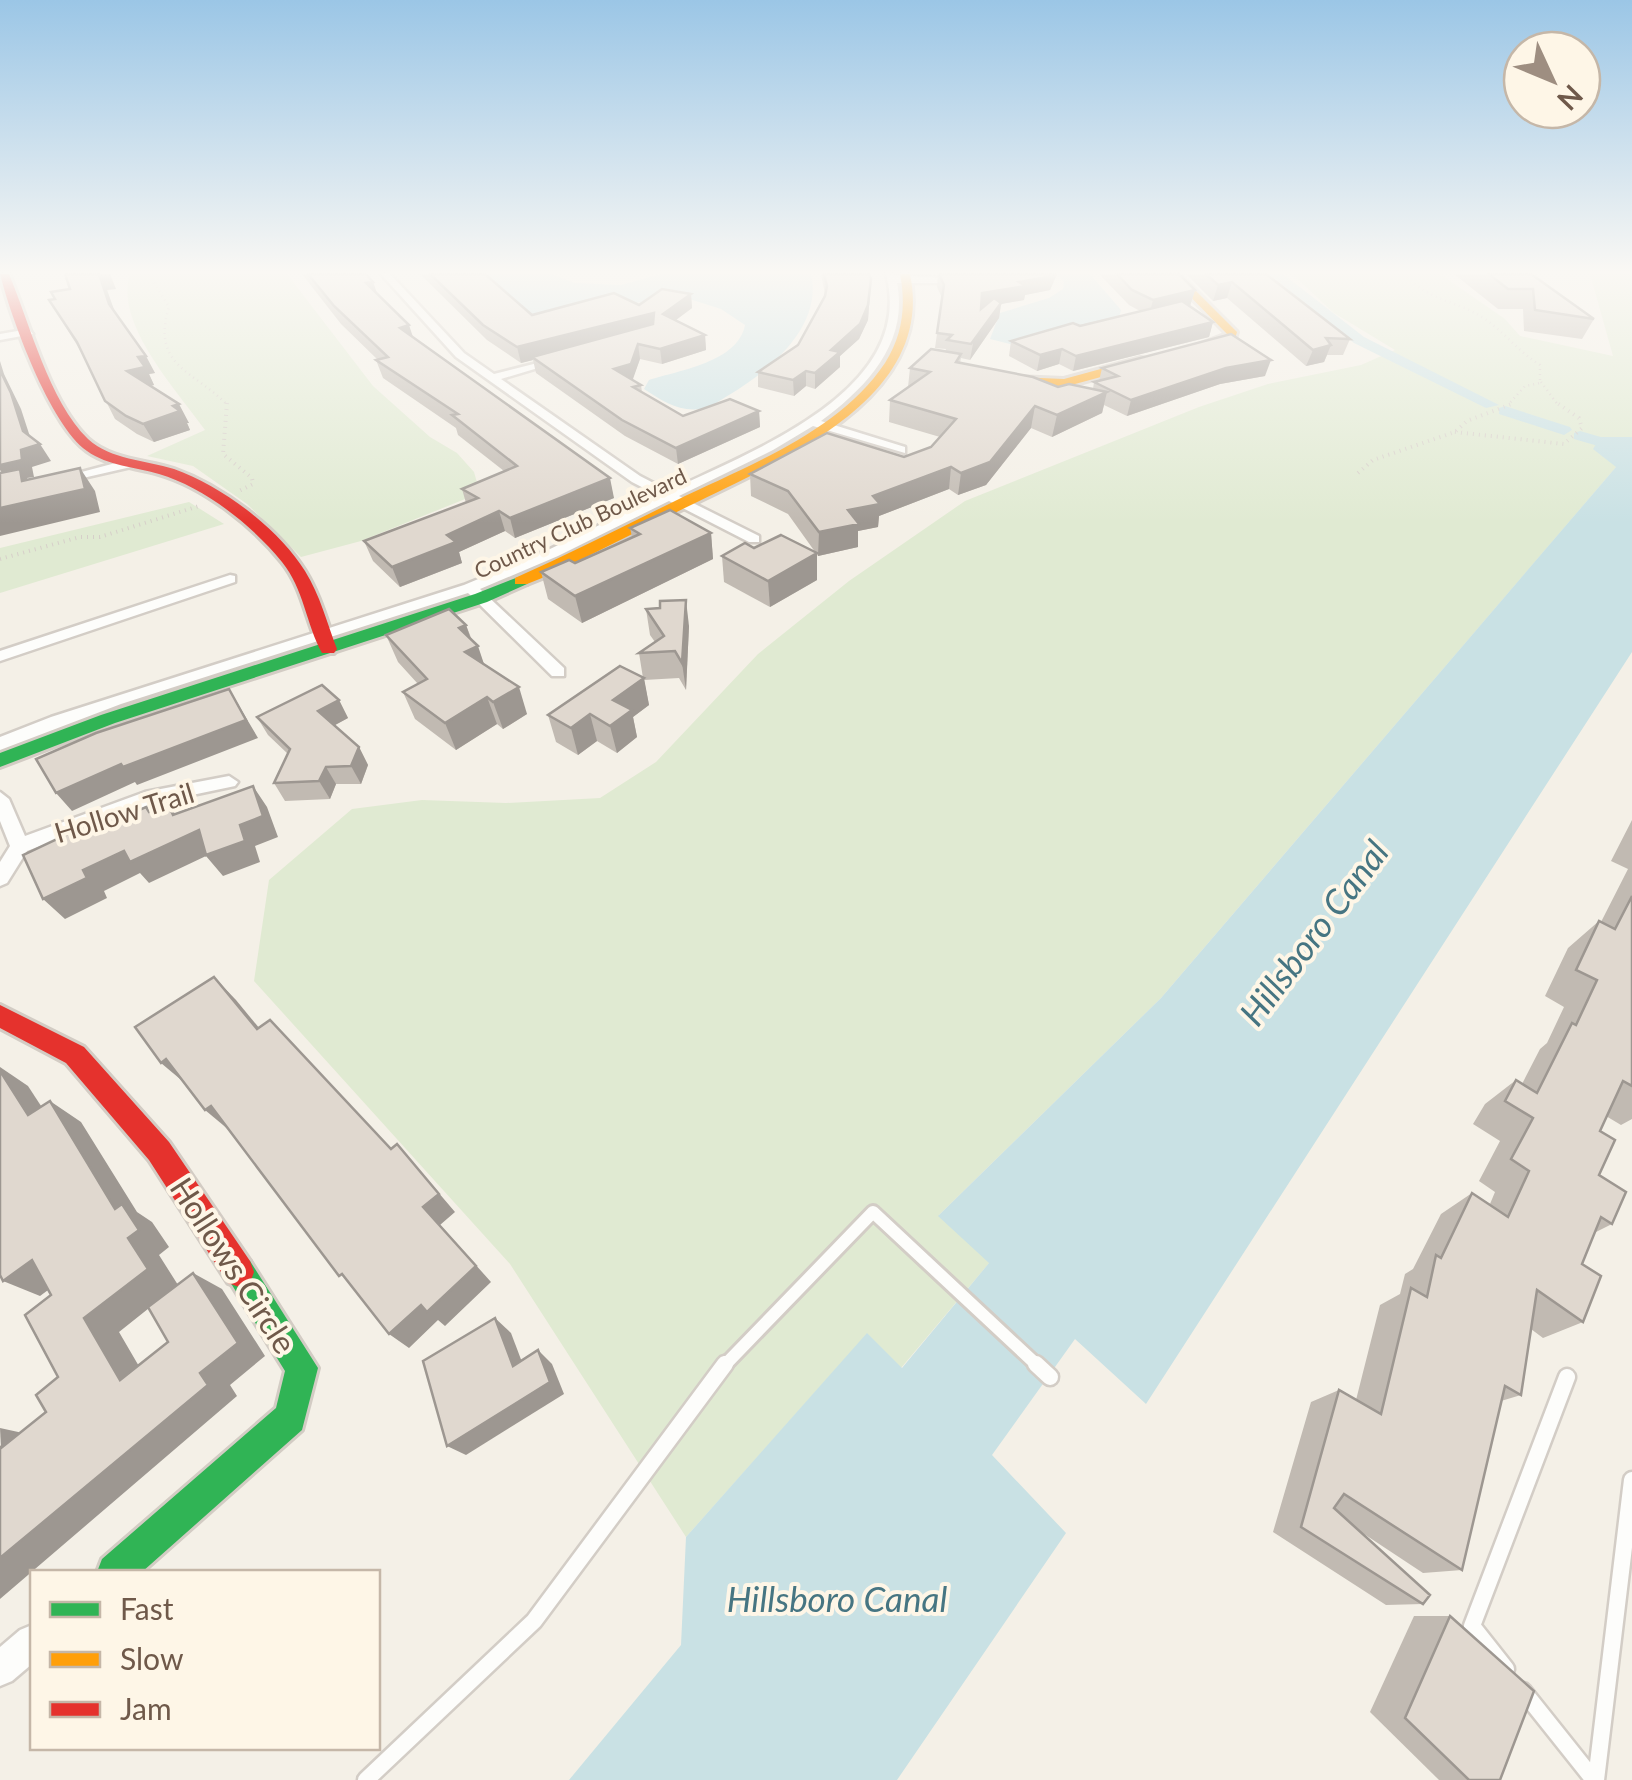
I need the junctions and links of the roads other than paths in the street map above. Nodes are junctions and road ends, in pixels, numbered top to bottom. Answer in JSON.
{"nodes":[{"id":1,"x":39,"y":357,"type":"edge"},
{"id":2,"x":463,"y":357,"type":"edge"},
{"id":3,"x":896,"y":357,"type":"edge"},
{"id":4,"x":1164,"y":357,"type":"edge"},
{"id":5,"x":563,"y":358,"type":"edge"},
{"id":6,"x":988,"y":373,"type":"edge"},
{"id":7,"x":493,"y":378,"type":"junction"},
{"id":8,"x":818,"y":424,"type":"junction"},
{"id":9,"x":901,"y":450,"type":"dead end"},
{"id":10,"x":127,"y":464,"type":"junction"},
{"id":11,"x":54,"y":480,"type":"edge"},
{"id":12,"x":677,"y":498,"type":"junction"},
{"id":13,"x":754,"y":538,"type":"dead end"},
{"id":14,"x":230,"y":580,"type":"dead end"},
{"id":15,"x":476,"y":593,"type":"junction"},
{"id":16,"x":325,"y":642,"type":"junction"},
{"id":17,"x":0,"y":656,"type":"edge"},
{"id":18,"x":558,"y":672,"type":"dead end"},
{"id":19,"x":0,"y":744,"type":"edge"},
{"id":20,"x":0,"y":760,"type":"edge"},
{"id":21,"x":230,"y":782,"type":"dead end"},
{"id":22,"x":0,"y":800,"type":"edge"},
{"id":23,"x":20,"y":846,"type":"junction"},
{"id":24,"x":0,"y":878,"type":"edge"},
{"id":25,"x":0,"y":1016,"type":"edge"},
{"id":26,"x":1050,"y":1377,"type":"dead end"},
{"id":27,"x":1567,"y":1377,"type":"dead end"},
{"id":28,"x":1632,"y":1480,"type":"edge"},
{"id":29,"x":117,"y":1570,"type":"edge"},
{"id":30,"x":30,"y":1644,"type":"edge"},
{"id":31,"x":0,"y":1669,"type":"edge"},
{"id":32,"x":366,"y":1780,"type":"edge"},
{"id":33,"x":1595,"y":1780,"type":"edge"}],
"edges":[{"from":1,"to":10,"type":"street"},
{"from":2,"to":7,"type":"street"},
{"from":3,"to":8,"type":"street","name":"Country Club Boulevard"},
{"from":4,"to":6,"type":"street"},
{"from":5,"to":7,"type":"street"},
{"from":7,"to":12,"type":"street"},
{"from":8,"to":9,"type":"street"},
{"from":8,"to":12,"type":"street","name":"Country Club Boulevard"},
{"from":10,"to":11,"type":"street"},
{"from":10,"to":16,"type":"street"},
{"from":12,"to":13,"type":"street"},
{"from":12,"to":15,"type":"street","name":"Country Club Boulevard"},
{"from":14,"to":17,"type":"street"},
{"from":15,"to":16,"type":"street","name":"Country Club Boulevard"},
{"from":15,"to":18,"type":"street"},
{"from":16,"to":19,"type":"street","name":"Country Club Boulevard"},
{"from":16,"to":20,"type":"street","name":"Country Club Boulevard"},
{"from":21,"to":23,"type":"street","name":"Hollow Trail"},
{"from":22,"to":23,"type":"street"},
{"from":23,"to":24,"type":"street"},
{"from":25,"to":29,"type":"street","name":"Hollows Circle"},
{"from":26,"to":32,"type":"lane"},
{"from":27,"to":33,"type":"lane"},
{"from":28,"to":33,"type":"lane"},
{"from":30,"to":31,"type":"street"}]}
